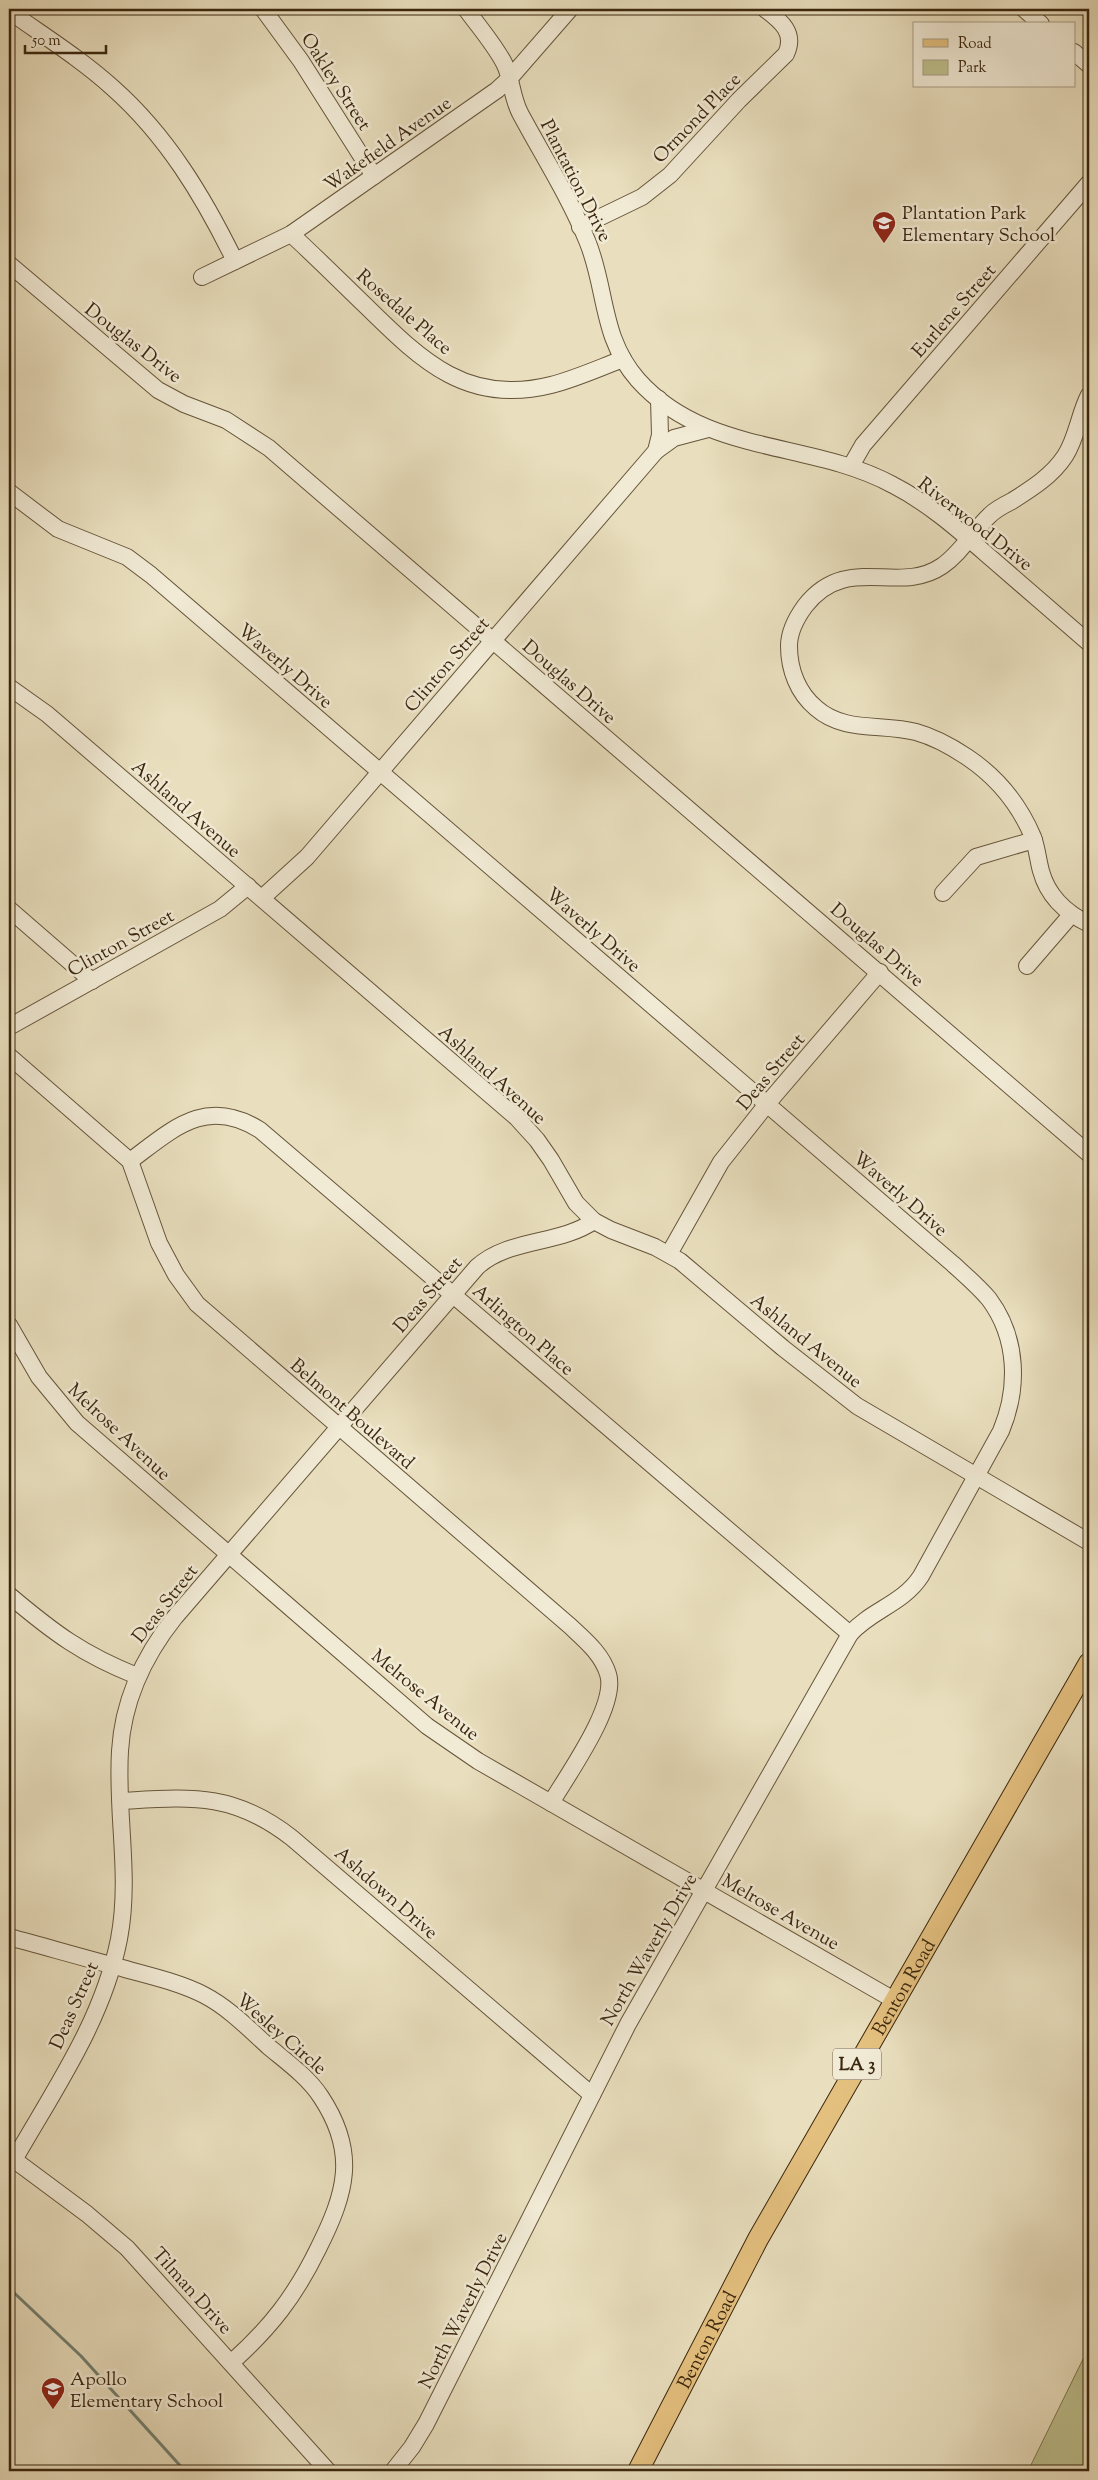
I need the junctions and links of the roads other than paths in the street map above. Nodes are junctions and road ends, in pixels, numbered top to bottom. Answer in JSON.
{"nodes":[{"id":1,"x":263,"y":9,"type":"edge"},
{"id":2,"x":466,"y":9,"type":"edge"},
{"id":3,"x":570,"y":9,"type":"edge"},
{"id":4,"x":766,"y":9,"type":"edge"},
{"id":5,"x":1024,"y":9,"type":"edge"},
{"id":6,"x":9,"y":11,"type":"edge"},
{"id":7,"x":1039,"y":22,"type":"edge"},
{"id":8,"x":1076,"y":54,"type":"edge"},
{"id":9,"x":1089,"y":65,"type":"edge"},
{"id":10,"x":509,"y":79,"type":"junction"},
{"id":11,"x":374,"y":176,"type":"junction"},
{"id":12,"x":1089,"y":183,"type":"edge"},
{"id":13,"x":580,"y":227,"type":"junction"},
{"id":14,"x":291,"y":234,"type":"junction"},
{"id":15,"x":235,"y":261,"type":"junction"},
{"id":16,"x":9,"y":264,"type":"edge"},
{"id":17,"x":202,"y":277,"type":"dead end"},
{"id":18,"x":623,"y":359,"type":"junction"},
{"id":19,"x":1089,"y":395,"type":"edge"},
{"id":20,"x":659,"y":399,"type":"junction"},
{"id":21,"x":708,"y":429,"type":"junction"},
{"id":22,"x":656,"y":451,"type":"junction"},
{"id":23,"x":851,"y":466,"type":"junction"},
{"id":24,"x":9,"y":492,"type":"edge"},
{"id":25,"x":969,"y":539,"type":"junction"},
{"id":26,"x":493,"y":641,"type":"junction"},
{"id":27,"x":1089,"y":642,"type":"edge"},
{"id":28,"x":9,"y":687,"type":"edge"},
{"id":29,"x":380,"y":772,"type":"junction"},
{"id":30,"x":1034,"y":840,"type":"junction"},
{"id":31,"x":248,"y":886,"type":"junction"},
{"id":32,"x":943,"y":893,"type":"dead end"},
{"id":33,"x":262,"y":898,"type":"junction"},
{"id":34,"x":9,"y":909,"type":"edge"},
{"id":35,"x":1071,"y":915,"type":"junction"},
{"id":36,"x":1089,"y":924,"type":"edge"},
{"id":37,"x":1027,"y":966,"type":"dead end"},
{"id":38,"x":880,"y":972,"type":"junction"},
{"id":39,"x":92,"y":981,"type":"junction"},
{"id":40,"x":9,"y":1027,"type":"edge"},
{"id":41,"x":9,"y":1056,"type":"edge"},
{"id":42,"x":767,"y":1104,"type":"junction"},
{"id":43,"x":1089,"y":1154,"type":"edge"},
{"id":44,"x":130,"y":1161,"type":"junction"},
{"id":45,"x":594,"y":1221,"type":"junction"},
{"id":46,"x":669,"y":1254,"type":"junction"},
{"id":47,"x":453,"y":1294,"type":"junction"},
{"id":48,"x":9,"y":1325,"type":"edge"},
{"id":49,"x":339,"y":1428,"type":"junction"},
{"id":50,"x":976,"y":1476,"type":"junction"},
{"id":51,"x":1089,"y":1542,"type":"edge"},
{"id":52,"x":229,"y":1554,"type":"junction"},
{"id":53,"x":9,"y":1594,"type":"edge"},
{"id":54,"x":850,"y":1634,"type":"junction"},
{"id":55,"x":1089,"y":1663,"type":"edge"},
{"id":56,"x":137,"y":1676,"type":"junction"},
{"id":57,"x":121,"y":1801,"type":"junction"},
{"id":58,"x":551,"y":1803,"type":"junction"},
{"id":59,"x":704,"y":1890,"type":"junction"},
{"id":60,"x":9,"y":1937,"type":"edge"},
{"id":61,"x":113,"y":1966,"type":"junction"},
{"id":62,"x":894,"y":2000,"type":"junction"},
{"id":63,"x":592,"y":2094,"type":"junction"},
{"id":64,"x":11,"y":2158,"type":"edge"},
{"id":65,"x":232,"y":2362,"type":"junction"},
{"id":66,"x":328,"y":2471,"type":"edge"},
{"id":67,"x":393,"y":2471,"type":"edge"},
{"id":68,"x":638,"y":2471,"type":"edge"}],
"edges":[{"from":1,"to":11,"type":"street","name":"Oakley Street"},
{"from":2,"to":10,"type":"street","name":"Plantation Drive"},
{"from":3,"to":10,"type":"street","name":"Wakefield Avenue"},
{"from":4,"to":13,"type":"street","name":"Ormond Place"},
{"from":5,"to":7,"type":"street"},
{"from":6,"to":15,"type":"street"},
{"from":8,"to":9,"type":"street"},
{"from":10,"to":11,"type":"street","name":"Wakefield Avenue"},
{"from":10,"to":13,"type":"street","name":"Plantation Drive"},
{"from":11,"to":14,"type":"street","name":"Wakefield Avenue"},
{"from":12,"to":23,"type":"street","name":"Eurlene Street"},
{"from":13,"to":18,"type":"street","name":"Plantation Drive"},
{"from":14,"to":15,"type":"street","name":"Wakefield Avenue"},
{"from":14,"to":18,"type":"street","name":"Rosedale Place"},
{"from":15,"to":17,"type":"street","name":"Wakefield Avenue"},
{"from":16,"to":26,"type":"street","name":"Douglas Drive"},
{"from":18,"to":20,"type":"street","name":"Plantation Drive"},
{"from":19,"to":25,"type":"street"},
{"from":20,"to":21,"type":"street","name":"Plantation Drive"},
{"from":20,"to":22,"type":"street"},
{"from":21,"to":22,"type":"street","name":"Clinton Street"},
{"from":21,"to":23,"type":"street","name":"Riverwood Drive"},
{"from":22,"to":26,"type":"street","name":"Clinton Street"},
{"from":23,"to":25,"type":"street","name":"Riverwood Drive"},
{"from":24,"to":29,"type":"street","name":"Waverly Drive"},
{"from":25,"to":27,"type":"street","name":"Riverwood Drive"},
{"from":25,"to":30,"type":"street"},
{"from":26,"to":29,"type":"street","name":"Clinton Street"},
{"from":26,"to":38,"type":"street","name":"Douglas Drive"},
{"from":28,"to":31,"type":"street","name":"Ashland Avenue"},
{"from":29,"to":33,"type":"street","name":"Clinton Street"},
{"from":29,"to":42,"type":"street","name":"Waverly Drive"},
{"from":30,"to":32,"type":"street"},
{"from":30,"to":35,"type":"street"},
{"from":31,"to":33,"type":"street","name":"Ashland Avenue"},
{"from":31,"to":39,"type":"street","name":"Clinton Street"},
{"from":33,"to":45,"type":"street","name":"Ashland Avenue"},
{"from":34,"to":39,"type":"street"},
{"from":35,"to":36,"type":"street"},
{"from":35,"to":37,"type":"street"},
{"from":38,"to":42,"type":"street","name":"Deas Street"},
{"from":38,"to":43,"type":"street","name":"Douglas Drive"},
{"from":39,"to":40,"type":"street","name":"Clinton Street"},
{"from":41,"to":44,"type":"street","name":"Belmont Boulevard"},
{"from":42,"to":46,"type":"street","name":"Deas Street"},
{"from":42,"to":50,"type":"street","name":"Waverly Drive"},
{"from":44,"to":47,"type":"street","name":"Arlington Place"},
{"from":44,"to":49,"type":"street","name":"Belmont Boulevard"},
{"from":45,"to":46,"type":"street","name":"Ashland Avenue"},
{"from":45,"to":47,"type":"street","name":"Deas Street"},
{"from":46,"to":50,"type":"street","name":"Ashland Avenue"},
{"from":47,"to":49,"type":"street","name":"Deas Street"},
{"from":47,"to":54,"type":"street","name":"Arlington Place"},
{"from":48,"to":52,"type":"street","name":"Melrose Avenue"},
{"from":49,"to":52,"type":"street","name":"Deas Street"},
{"from":49,"to":58,"type":"street","name":"Belmont Boulevard"},
{"from":50,"to":51,"type":"street","name":"Ashland Avenue"},
{"from":50,"to":54,"type":"street","name":"North Waverly Drive"},
{"from":52,"to":56,"type":"street","name":"Deas Street"},
{"from":52,"to":58,"type":"street","name":"Melrose Avenue"},
{"from":53,"to":56,"type":"street"},
{"from":54,"to":59,"type":"street","name":"North Waverly Drive"},
{"from":55,"to":62,"type":"main road","name":"Benton Road","number":"LA 3"},
{"from":56,"to":57,"type":"street","name":"Deas Street"},
{"from":57,"to":61,"type":"street","name":"Deas Street"},
{"from":57,"to":63,"type":"street","name":"Ashdown Drive"},
{"from":58,"to":59,"type":"street","name":"Melrose Avenue"},
{"from":59,"to":62,"type":"street","name":"Melrose Avenue"},
{"from":59,"to":63,"type":"street","name":"North Waverly Drive"},
{"from":60,"to":61,"type":"street","name":"Wesley Circle"},
{"from":61,"to":64,"type":"street","name":"Deas Street"},
{"from":61,"to":65,"type":"street","name":"Wesley Circle"},
{"from":62,"to":68,"type":"main road","name":"Benton Road","number":"LA 3"},
{"from":63,"to":67,"type":"street","name":"North Waverly Drive"},
{"from":64,"to":65,"type":"street","name":"Tilman Drive"},
{"from":65,"to":66,"type":"street","name":"Tilman Drive"}]}
